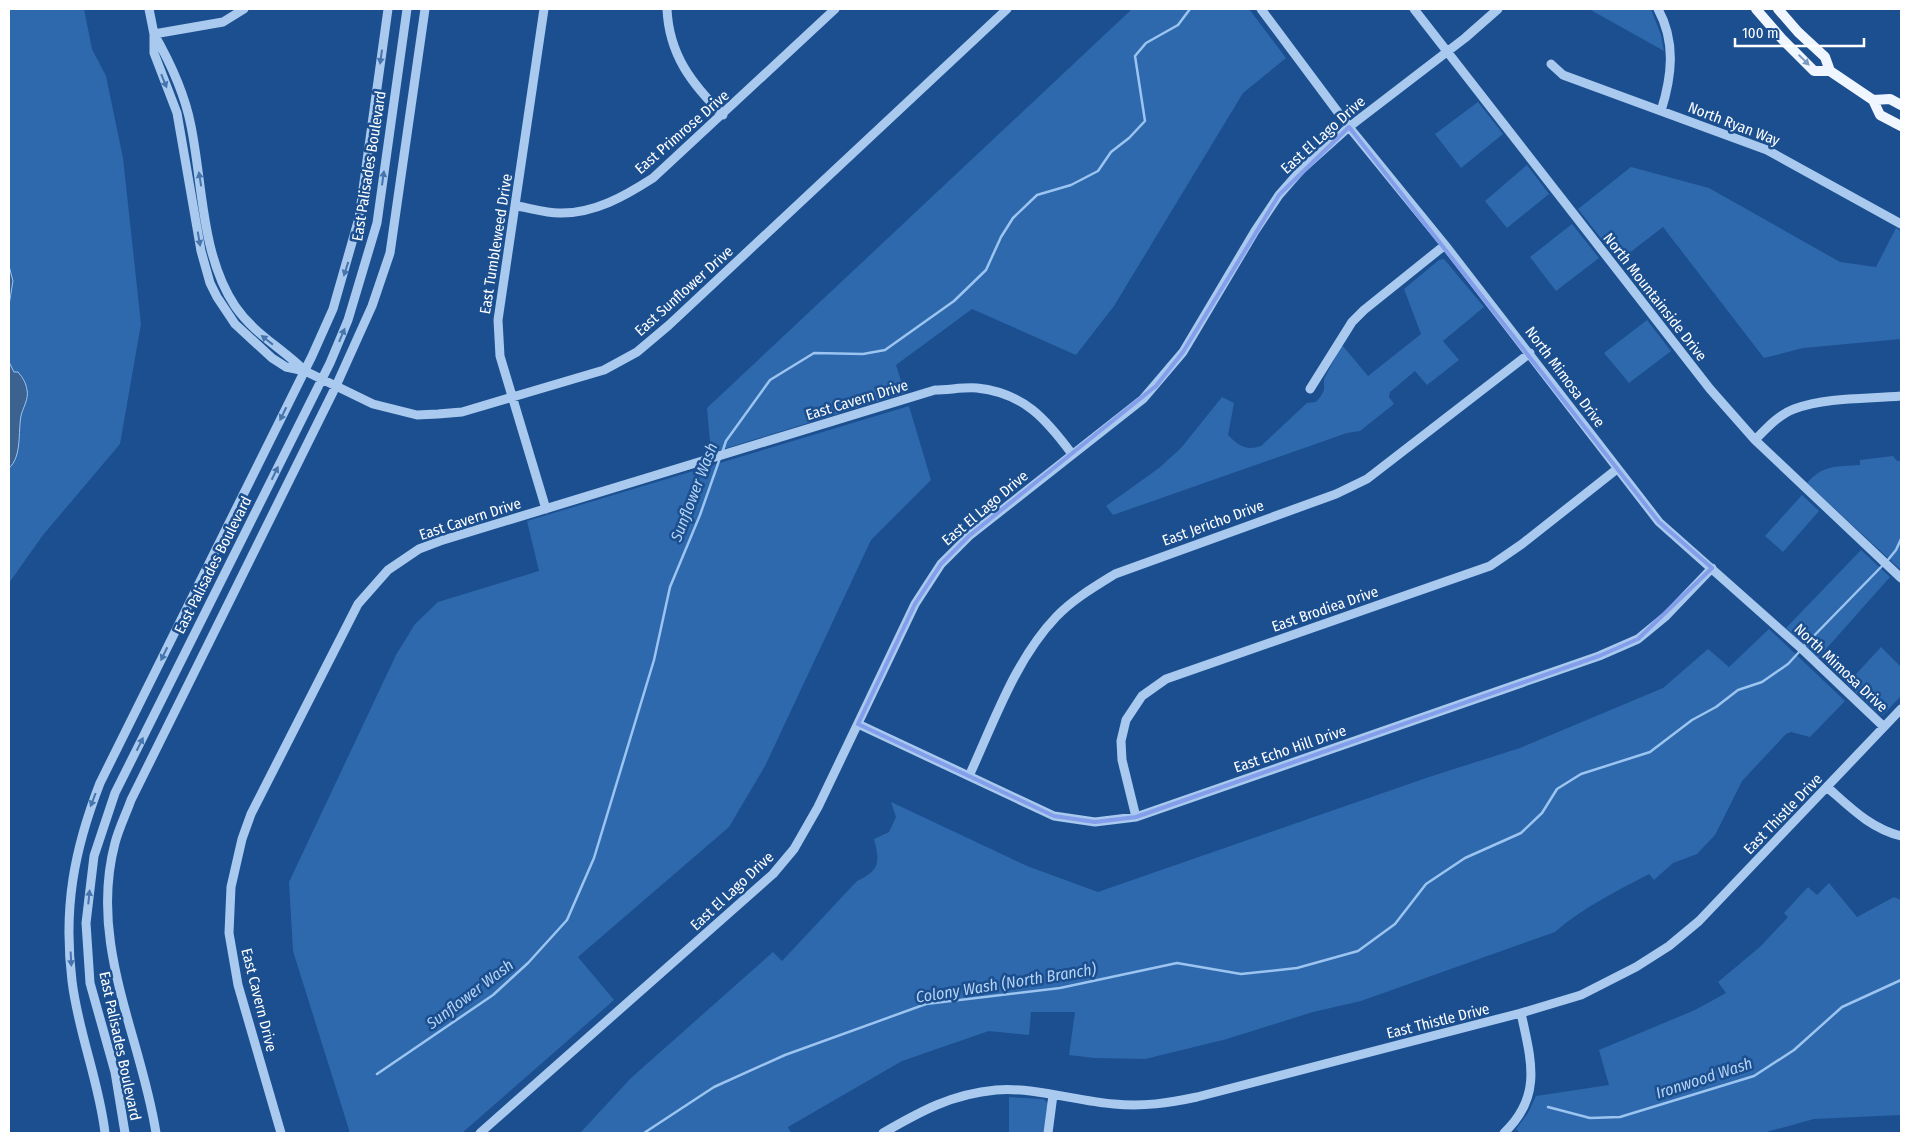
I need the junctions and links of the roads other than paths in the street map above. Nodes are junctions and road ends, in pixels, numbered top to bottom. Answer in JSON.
{"nodes":[{"id":1,"x":149,"y":9,"type":"edge"},
{"id":2,"x":244,"y":9,"type":"edge"},
{"id":3,"x":388,"y":9,"type":"edge"},
{"id":4,"x":407,"y":9,"type":"edge"},
{"id":5,"x":426,"y":9,"type":"edge"},
{"id":6,"x":544,"y":9,"type":"edge"},
{"id":7,"x":668,"y":9,"type":"edge"},
{"id":8,"x":835,"y":9,"type":"edge"},
{"id":9,"x":1007,"y":9,"type":"edge"},
{"id":10,"x":1261,"y":9,"type":"edge"},
{"id":11,"x":1414,"y":9,"type":"edge"},
{"id":12,"x":1498,"y":9,"type":"edge"},
{"id":13,"x":1658,"y":9,"type":"edge"},
{"id":14,"x":1756,"y":9,"type":"edge"},
{"id":15,"x":1778,"y":9,"type":"edge"},
{"id":16,"x":154,"y":34,"type":"junction"},
{"id":17,"x":1448,"y":52,"type":"junction"},
{"id":18,"x":1552,"y":64,"type":"dead end"},
{"id":19,"x":1830,"y":71,"type":"junction"},
{"id":20,"x":1873,"y":100,"type":"junction"},
{"id":21,"x":1901,"y":105,"type":"edge"},
{"id":22,"x":1661,"y":111,"type":"junction"},
{"id":23,"x":723,"y":115,"type":"junction"},
{"id":24,"x":1901,"y":126,"type":"edge"},
{"id":25,"x":1350,"y":127,"type":"junction"},
{"id":26,"x":196,"y":157,"type":"junction"},
{"id":27,"x":186,"y":159,"type":"junction"},
{"id":28,"x":517,"y":206,"type":"junction"},
{"id":29,"x":1901,"y":224,"type":"edge"},
{"id":30,"x":1445,"y":245,"type":"junction"},
{"id":31,"x":216,"y":264,"type":"junction"},
{"id":32,"x":206,"y":268,"type":"junction"},
{"id":33,"x":1530,"y":353,"type":"junction"},
{"id":34,"x":305,"y":371,"type":"junction"},
{"id":35,"x":321,"y":379,"type":"junction"},
{"id":36,"x":336,"y":386,"type":"junction"},
{"id":37,"x":1310,"y":390,"type":"dead end"},
{"id":38,"x":1901,"y":396,"type":"edge"},
{"id":39,"x":511,"y":397,"type":"junction"},
{"id":40,"x":1755,"y":440,"type":"junction"},
{"id":41,"x":1072,"y":454,"type":"junction"},
{"id":42,"x":1617,"y":469,"type":"junction"},
{"id":43,"x":546,"y":509,"type":"junction"},
{"id":44,"x":1712,"y":568,"type":"junction"},
{"id":45,"x":1901,"y":578,"type":"edge"},
{"id":46,"x":1901,"y":708,"type":"edge"},
{"id":47,"x":858,"y":724,"type":"junction"},
{"id":48,"x":1884,"y":727,"type":"junction"},
{"id":49,"x":969,"y":776,"type":"junction"},
{"id":50,"x":1828,"y":787,"type":"junction"},
{"id":51,"x":1136,"y":817,"type":"junction"},
{"id":52,"x":1901,"y":836,"type":"edge"},
{"id":53,"x":1521,"y":1014,"type":"junction"},
{"id":54,"x":1053,"y":1095,"type":"junction"},
{"id":55,"x":105,"y":1133,"type":"edge"},
{"id":56,"x":125,"y":1133,"type":"edge"},
{"id":57,"x":156,"y":1133,"type":"edge"},
{"id":58,"x":281,"y":1133,"type":"edge"},
{"id":59,"x":480,"y":1133,"type":"edge"},
{"id":60,"x":883,"y":1133,"type":"edge"},
{"id":61,"x":1048,"y":1133,"type":"edge"},
{"id":62,"x":1504,"y":1133,"type":"edge"}],
"edges":[{"from":1,"to":16,"type":"street"},
{"from":2,"to":16,"type":"street"},
{"from":3,"to":34,"type":"street","name":"East Palisades Boulevard","one_way":true},
{"from":35,"to":4,"type":"street","name":"East Palisades Boulevard","one_way":true},
{"from":5,"to":36,"type":"street"},
{"from":6,"to":28,"type":"street","name":"East Tumbleweed Drive"},
{"from":7,"to":23,"type":"street"},
{"from":8,"to":23,"type":"street","name":"East Primrose Drive"},
{"from":9,"to":39,"type":"street","name":"East Sunflower Drive"},
{"from":10,"to":25,"type":"street","name":"North Mimosa Drive"},
{"from":11,"to":17,"type":"street","name":"North Mountainside Drive"},
{"from":12,"to":17,"type":"street","name":"East El Lago Drive"},
{"from":13,"to":22,"type":"street"},
{"from":14,"to":19,"type":"main road","one_way":true},
{"from":15,"to":19,"type":"main road"},
{"from":16,"to":26,"type":"street"},
{"from":16,"to":27,"type":"street","one_way":true},
{"from":17,"to":25,"type":"street","name":"East El Lago Drive"},
{"from":17,"to":40,"type":"street","name":"North Mountainside Drive"},
{"from":18,"to":22,"type":"street","name":"North Ryan Way"},
{"from":19,"to":20,"type":"main road"},
{"from":20,"to":21,"type":"main road"},
{"from":20,"to":24,"type":"main road"},
{"from":22,"to":29,"type":"street","name":"North Ryan Way"},
{"from":23,"to":28,"type":"street","name":"East Primrose Drive"},
{"from":25,"to":30,"type":"street","name":"North Mimosa Drive"},
{"from":25,"to":41,"type":"street","name":"East El Lago Drive"},
{"from":26,"to":27,"type":"street"},
{"from":31,"to":26,"type":"street","one_way":true},
{"from":27,"to":32,"type":"street","one_way":true},
{"from":28,"to":39,"type":"street","name":"East Tumbleweed Drive"},
{"from":30,"to":33,"type":"street","name":"North Mimosa Drive"},
{"from":30,"to":37,"type":"street"},
{"from":31,"to":32,"type":"street"},
{"from":34,"to":31,"type":"street","one_way":true},
{"from":32,"to":34,"type":"street"},
{"from":33,"to":42,"type":"street","name":"North Mimosa Drive"},
{"from":33,"to":49,"type":"street","name":"East Jericho Drive"},
{"from":34,"to":35,"type":"street","name":"East Sunflower Drive"},
{"from":34,"to":55,"type":"street","name":"East Palisades Boulevard","one_way":true},
{"from":35,"to":36,"type":"street","name":"East Sunflower Drive"},
{"from":56,"to":35,"type":"street","name":"East Palisades Boulevard","one_way":true},
{"from":36,"to":39,"type":"street","name":"East Sunflower Drive"},
{"from":36,"to":57,"type":"street"},
{"from":38,"to":40,"type":"street"},
{"from":39,"to":43,"type":"street","name":"East Tumbleweed Drive"},
{"from":40,"to":45,"type":"street","name":"North Mountainside Drive"},
{"from":41,"to":43,"type":"street","name":"East Cavern Drive"},
{"from":41,"to":47,"type":"street","name":"East El Lago Drive"},
{"from":42,"to":44,"type":"street","name":"North Mimosa Drive"},
{"from":42,"to":51,"type":"street","name":"East Brodiea Drive"},
{"from":43,"to":58,"type":"street","name":"East Cavern Drive"},
{"from":44,"to":48,"type":"street","name":"North Mimosa Drive"},
{"from":44,"to":51,"type":"street","name":"East Echo Hill Drive"},
{"from":46,"to":48,"type":"street","name":"East Thistle Drive"},
{"from":47,"to":49,"type":"street","name":"East Echo Hill Drive"},
{"from":47,"to":59,"type":"street","name":"East El Lago Drive"},
{"from":48,"to":50,"type":"street","name":"East Thistle Drive"},
{"from":49,"to":51,"type":"street","name":"East Echo Hill Drive"},
{"from":50,"to":52,"type":"street"},
{"from":50,"to":53,"type":"street","name":"East Thistle Drive"},
{"from":53,"to":54,"type":"street","name":"East Thistle Drive"},
{"from":53,"to":62,"type":"street"},
{"from":54,"to":60,"type":"street","name":"East Thistle Drive"},
{"from":54,"to":61,"type":"street"}]}
